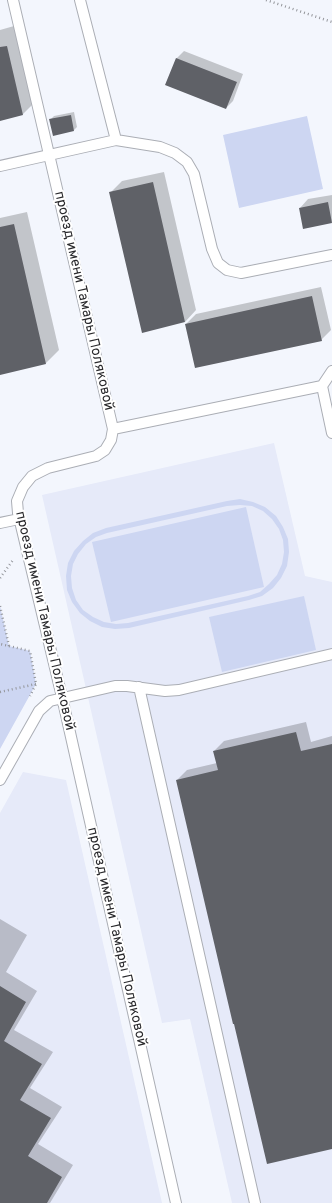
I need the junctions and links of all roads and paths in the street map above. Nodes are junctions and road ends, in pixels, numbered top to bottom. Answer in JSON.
{"nodes":[{"id":1,"x":13,"y":0,"type":"edge"},
{"id":2,"x":80,"y":0,"type":"edge"},
{"id":3,"x":266,"y":0,"type":"edge"},
{"id":4,"x":332,"y":22,"type":"edge"},
{"id":5,"x":116,"y":140,"type":"junction"},
{"id":6,"x":50,"y":155,"type":"junction"},
{"id":7,"x":0,"y":166,"type":"edge"},
{"id":8,"x":332,"y":255,"type":"edge"},
{"id":9,"x":332,"y":371,"type":"edge"},
{"id":10,"x":322,"y":386,"type":"junction"},
{"id":11,"x":113,"y":429,"type":"junction"},
{"id":12,"x":332,"y":433,"type":"edge"},
{"id":13,"x":19,"y":519,"type":"junction"},
{"id":14,"x":0,"y":523,"type":"edge"},
{"id":15,"x":0,"y":606,"type":"edge"},
{"id":16,"x":0,"y":644,"type":"edge"},
{"id":17,"x":9,"y":646,"type":"junction"},
{"id":18,"x":332,"y":654,"type":"edge"},
{"id":19,"x":36,"y":684,"type":"junction"},
{"id":20,"x":139,"y":687,"type":"junction"},
{"id":21,"x":0,"y":692,"type":"edge"},
{"id":22,"x":29,"y":697,"type":"dead end"},
{"id":23,"x":62,"y":697,"type":"junction"},
{"id":24,"x":0,"y":780,"type":"edge"},
{"id":25,"x":176,"y":1203,"type":"edge"},
{"id":26,"x":255,"y":1203,"type":"edge"}],
"edges":[{"from":1,"to":6,"type":"lane","name":"проезд имени Тамары Поляковой"},
{"from":2,"to":5,"type":"lane"},
{"from":3,"to":4,"type":"path"},
{"from":5,"to":6,"type":"lane"},
{"from":5,"to":8,"type":"lane"},
{"from":6,"to":7,"type":"lane"},
{"from":6,"to":11,"type":"lane","name":"проезд имени Тамары Поляковой"},
{"from":9,"to":10,"type":"lane"},
{"from":10,"to":11,"type":"lane"},
{"from":10,"to":12,"type":"lane"},
{"from":11,"to":13,"type":"lane","name":"проезд имени Тамары Поляковой"},
{"from":13,"to":14,"type":"lane"},
{"from":13,"to":23,"type":"lane","name":"проезд имени Тамары Поляковой"},
{"from":15,"to":17,"type":"path"},
{"from":16,"to":17,"type":"path"},
{"from":17,"to":19,"type":"path"},
{"from":18,"to":20,"type":"lane"},
{"from":19,"to":21,"type":"path"},
{"from":19,"to":22,"type":"path"},
{"from":20,"to":23,"type":"lane"},
{"from":20,"to":26,"type":"lane"},
{"from":23,"to":24,"type":"lane"},
{"from":23,"to":25,"type":"lane","name":"проезд имени Тамары Поляковой"}]}
